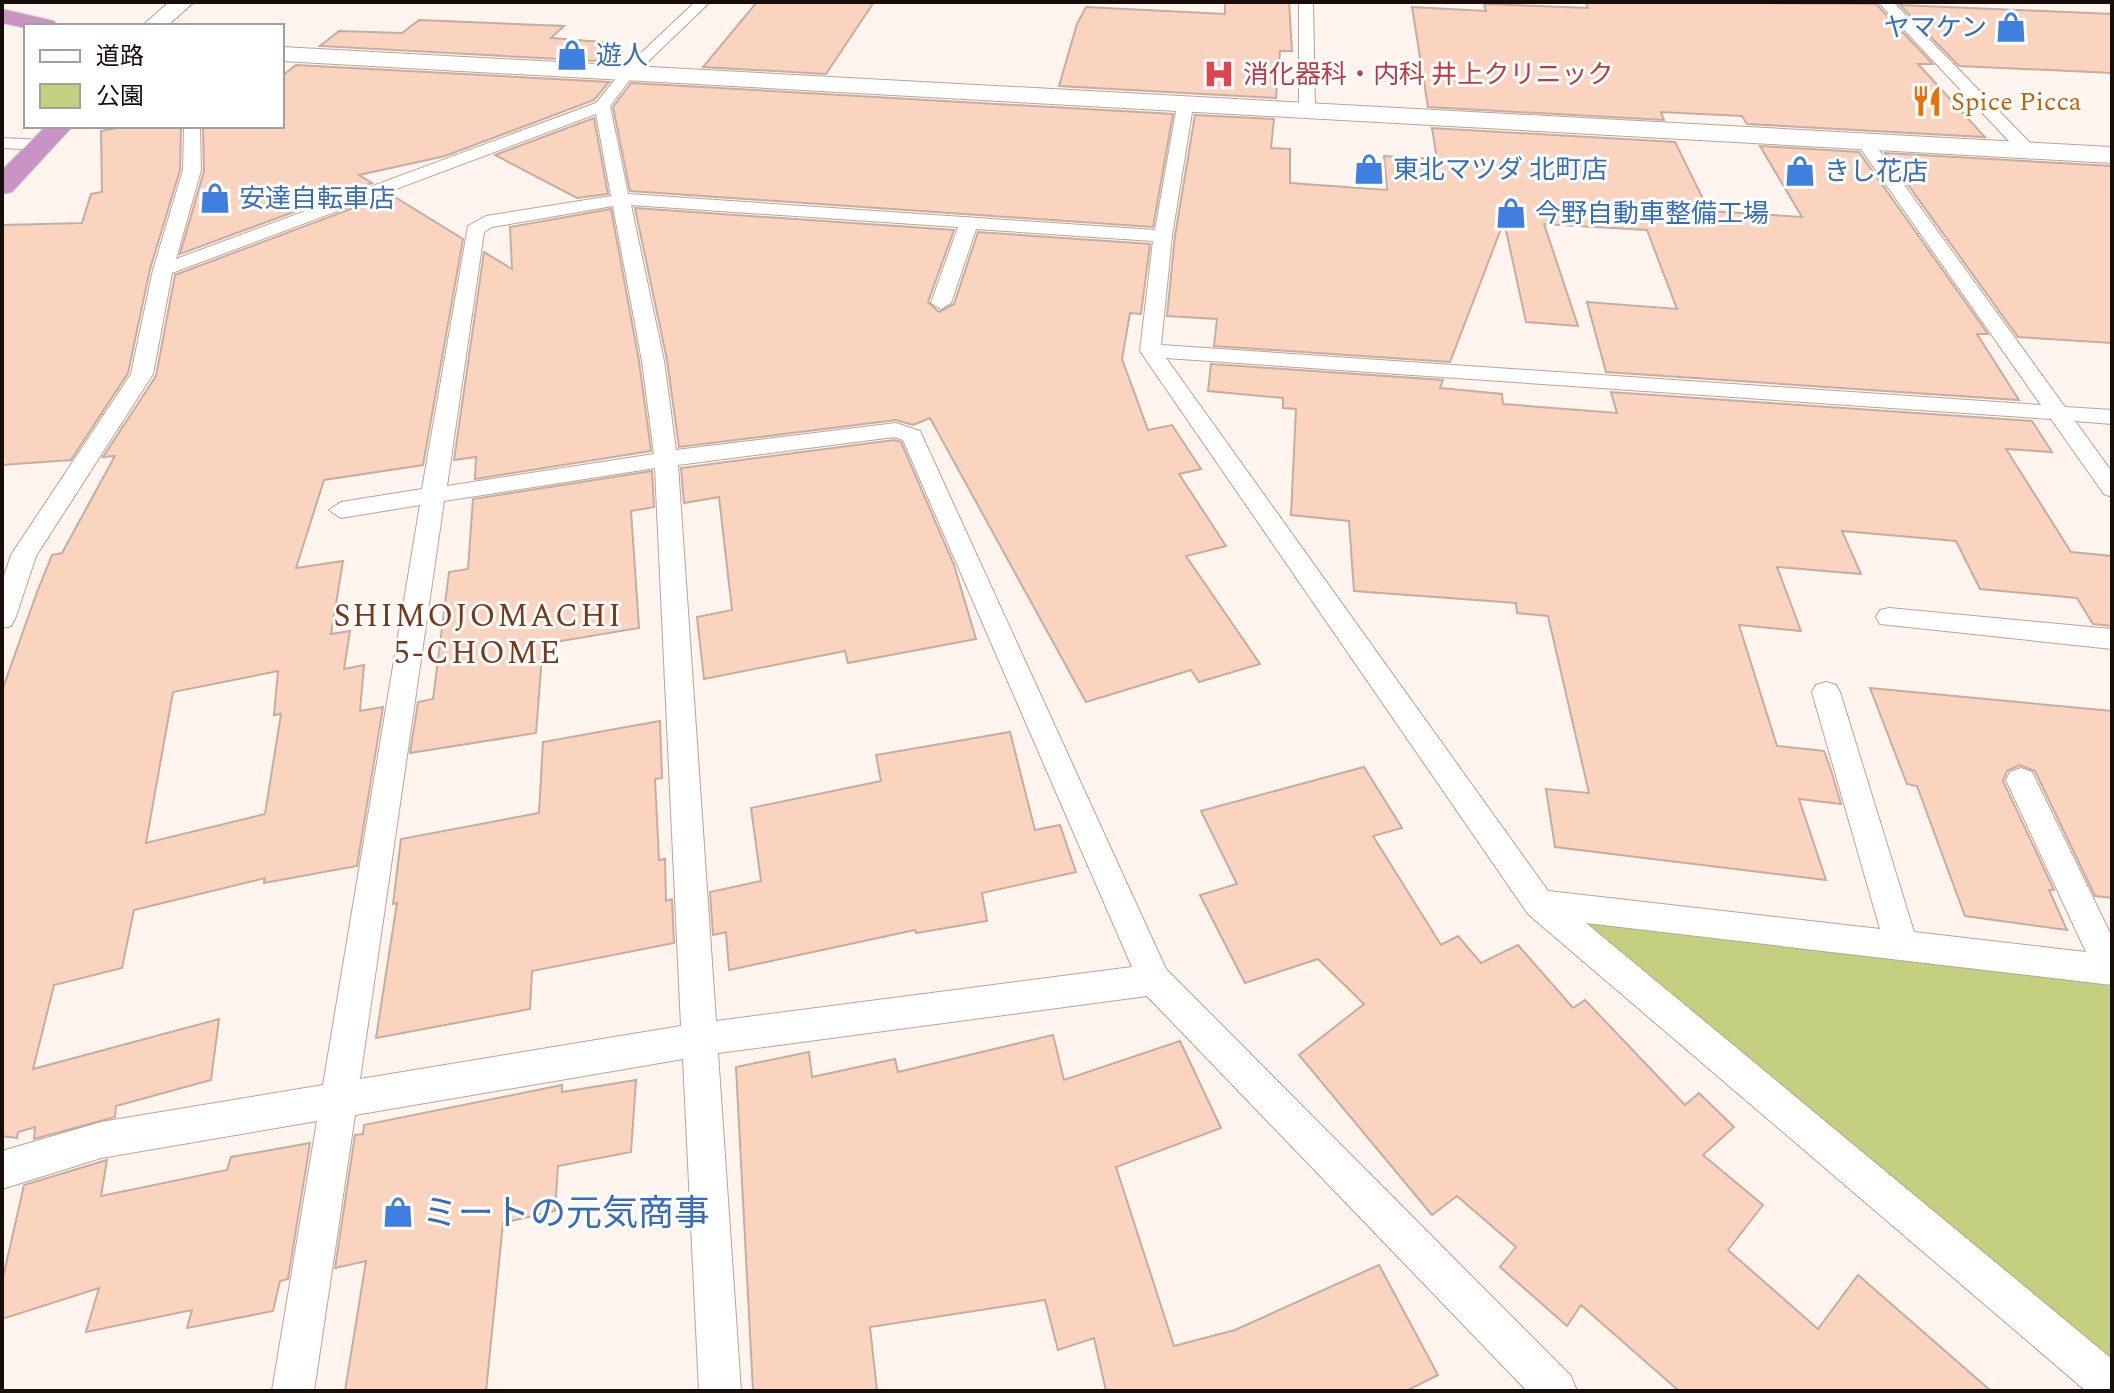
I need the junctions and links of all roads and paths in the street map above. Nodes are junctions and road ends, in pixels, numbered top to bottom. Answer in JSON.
{"nodes":[{"id":1,"x":183,"y":2,"type":"edge"},
{"id":2,"x":703,"y":2,"type":"edge"},
{"id":3,"x":1306,"y":2,"type":"edge"},
{"id":4,"x":1885,"y":2,"type":"edge"},
{"id":5,"x":2,"y":16,"type":"edge"},
{"id":6,"x":37,"y":24,"type":"edge"},
{"id":7,"x":156,"y":24,"type":"edge"},
{"id":8,"x":284,"y":54,"type":"edge"},
{"id":9,"x":627,"y":74,"type":"junction"},
{"id":10,"x":602,"y":106,"type":"junction"},
{"id":11,"x":1185,"y":106,"type":"junction"},
{"id":12,"x":1307,"y":112,"type":"junction"},
{"id":13,"x":192,"y":128,"type":"edge"},
{"id":14,"x":51,"y":136,"type":"edge"},
{"id":15,"x":1864,"y":142,"type":"junction"},
{"id":16,"x":2,"y":143,"type":"edge"},
{"id":17,"x":2028,"y":151,"type":"junction"},
{"id":18,"x":2112,"y":155,"type":"edge"},
{"id":19,"x":2,"y":186,"type":"edge"},
{"id":20,"x":623,"y":199,"type":"junction"},
{"id":21,"x":969,"y":221,"type":"junction"},
{"id":22,"x":1163,"y":236,"type":"junction"},
{"id":23,"x":163,"y":270,"type":"junction"},
{"id":24,"x":941,"y":303,"type":"dead end"},
{"id":25,"x":1150,"y":351,"type":"junction"},
{"id":26,"x":2057,"y":413,"type":"junction"},
{"id":27,"x":2112,"y":417,"type":"edge"},
{"id":28,"x":666,"y":459,"type":"junction"},
{"id":29,"x":2112,"y":489,"type":"edge"},
{"id":30,"x":433,"y":498,"type":"junction"},
{"id":31,"x":341,"y":510,"type":"dead end"},
{"id":32,"x":1889,"y":617,"type":"dead end"},
{"id":33,"x":2,"y":619,"type":"edge"},
{"id":34,"x":2112,"y":639,"type":"edge"},
{"id":35,"x":1826,"y":692,"type":"dead end"},
{"id":36,"x":2021,"y":780,"type":"dead end"},
{"id":37,"x":1539,"y":904,"type":"junction"},
{"id":38,"x":1902,"y":946,"type":"junction"},
{"id":39,"x":2112,"y":970,"type":"edge"},
{"id":40,"x":1154,"y":980,"type":"junction"},
{"id":41,"x":702,"y":1039,"type":"junction"},
{"id":42,"x":338,"y":1100,"type":"junction"},
{"id":43,"x":2,"y":1170,"type":"edge"},
{"id":44,"x":2112,"y":1386,"type":"edge"},
{"id":45,"x":293,"y":1391,"type":"edge"},
{"id":46,"x":720,"y":1391,"type":"edge"},
{"id":47,"x":1556,"y":1391,"type":"edge"}],
"edges":[{"from":1,"to":7,"type":"street"},
{"from":2,"to":9,"type":"lane"},
{"from":3,"to":12,"type":"lane"},
{"from":4,"to":17,"type":"lane"},
{"from":5,"to":6,"type":"highway"},
{"from":8,"to":9,"type":"street"},
{"from":9,"to":10,"type":"lane"},
{"from":9,"to":11,"type":"street"},
{"from":10,"to":20,"type":"lane"},
{"from":10,"to":23,"type":"lane"},
{"from":11,"to":12,"type":"street"},
{"from":11,"to":22,"type":"lane"},
{"from":12,"to":15,"type":"street"},
{"from":13,"to":23,"type":"lane"},
{"from":14,"to":16,"type":"lane"},
{"from":14,"to":19,"type":"highway"},
{"from":15,"to":17,"type":"street"},
{"from":15,"to":26,"type":"lane"},
{"from":17,"to":18,"type":"street"},
{"from":20,"to":21,"type":"lane"},
{"from":20,"to":28,"type":"lane"},
{"from":20,"to":30,"type":"lane"},
{"from":21,"to":22,"type":"lane"},
{"from":21,"to":24,"type":"lane"},
{"from":22,"to":25,"type":"lane"},
{"from":23,"to":33,"type":"lane"},
{"from":25,"to":26,"type":"lane"},
{"from":25,"to":37,"type":"lane"},
{"from":26,"to":27,"type":"lane"},
{"from":26,"to":29,"type":"lane"},
{"from":28,"to":30,"type":"lane"},
{"from":28,"to":40,"type":"lane"},
{"from":28,"to":41,"type":"lane"},
{"from":30,"to":31,"type":"lane"},
{"from":30,"to":42,"type":"lane"},
{"from":32,"to":34,"type":"lane"},
{"from":35,"to":38,"type":"lane"},
{"from":36,"to":39,"type":"lane"},
{"from":37,"to":38,"type":"lane"},
{"from":37,"to":44,"type":"lane"},
{"from":38,"to":39,"type":"lane"},
{"from":40,"to":41,"type":"lane"},
{"from":40,"to":47,"type":"lane"},
{"from":41,"to":42,"type":"lane"},
{"from":41,"to":46,"type":"lane"},
{"from":42,"to":43,"type":"lane"},
{"from":42,"to":45,"type":"lane"}]}
